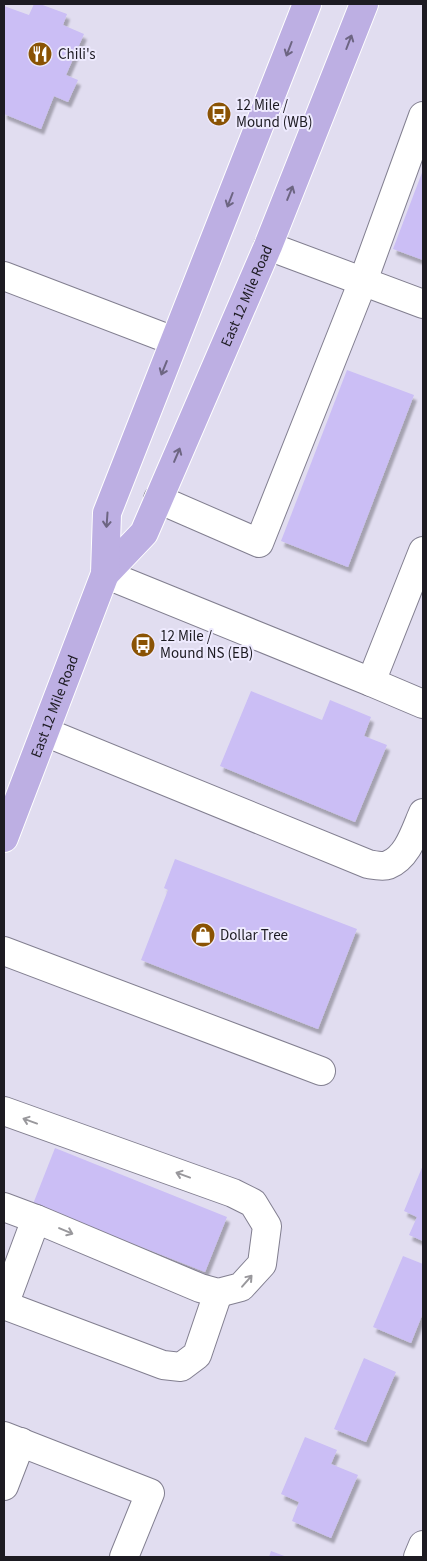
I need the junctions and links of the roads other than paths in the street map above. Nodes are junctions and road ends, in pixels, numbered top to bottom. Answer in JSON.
{"nodes":[{"id":1,"x":307,"y":4,"type":"edge"},
{"id":2,"x":364,"y":4,"type":"edge"},
{"id":3,"x":423,"y":116,"type":"edge"},
{"id":4,"x":268,"y":246,"type":"junction"},
{"id":5,"x":4,"y":276,"type":"edge"},
{"id":6,"x":363,"y":281,"type":"junction"},
{"id":7,"x":423,"y":304,"type":"edge"},
{"id":8,"x":174,"y":341,"type":"junction"},
{"id":9,"x":158,"y":499,"type":"junction"},
{"id":10,"x":423,"y":551,"type":"edge"},
{"id":11,"x":105,"y":574,"type":"junction"},
{"id":12,"x":371,"y":682,"type":"junction"},
{"id":13,"x":423,"y":704,"type":"edge"},
{"id":14,"x":45,"y":732,"type":"junction"},
{"id":15,"x":423,"y":813,"type":"edge"},
{"id":16,"x":4,"y":838,"type":"edge"},
{"id":17,"x":4,"y":951,"type":"edge"},
{"id":18,"x":321,"y":1070,"type":"dead end"},
{"id":19,"x":4,"y":1111,"type":"edge"},
{"id":20,"x":4,"y":1207,"type":"edge"},
{"id":21,"x":36,"y":1218,"type":"junction"},
{"id":22,"x":218,"y":1294,"type":"junction"},
{"id":23,"x":4,"y":1305,"type":"edge"},
{"id":24,"x":12,"y":1439,"type":"edge"},
{"id":25,"x":4,"y":1486,"type":"edge"},
{"id":26,"x":423,"y":1545,"type":"edge"},
{"id":27,"x":124,"y":1557,"type":"edge"},
{"id":28,"x":418,"y":1557,"type":"edge"}],
"edges":[{"from":1,"to":8,"type":"main road","name":"East 12 Mile Road","one_way":true},
{"from":4,"to":2,"type":"main road","name":"East 12 Mile Road","one_way":true},
{"from":3,"to":6,"type":"street"},
{"from":4,"to":6,"type":"street"},
{"from":9,"to":4,"type":"main road","name":"East 12 Mile Road","one_way":true},
{"from":5,"to":8,"type":"street"},
{"from":6,"to":7,"type":"street"},
{"from":6,"to":9,"type":"street"},
{"from":8,"to":11,"type":"main road","name":"East 12 Mile Road","one_way":true},
{"from":9,"to":11,"type":"main road","name":"East 12 Mile Road"},
{"from":10,"to":12,"type":"street"},
{"from":11,"to":12,"type":"street"},
{"from":11,"to":14,"type":"main road","name":"East 12 Mile Road"},
{"from":12,"to":13,"type":"street"},
{"from":14,"to":15,"type":"street"},
{"from":14,"to":16,"type":"main road","name":"East 12 Mile Road"},
{"from":17,"to":18,"type":"street"},
{"from":22,"to":19,"type":"street","one_way":true},
{"from":20,"to":21,"type":"street"},
{"from":21,"to":22,"type":"street","one_way":true},
{"from":21,"to":23,"type":"street"},
{"from":22,"to":23,"type":"street"},
{"from":24,"to":25,"type":"street"},
{"from":24,"to":27,"type":"street"},
{"from":26,"to":28,"type":"street"}]}
